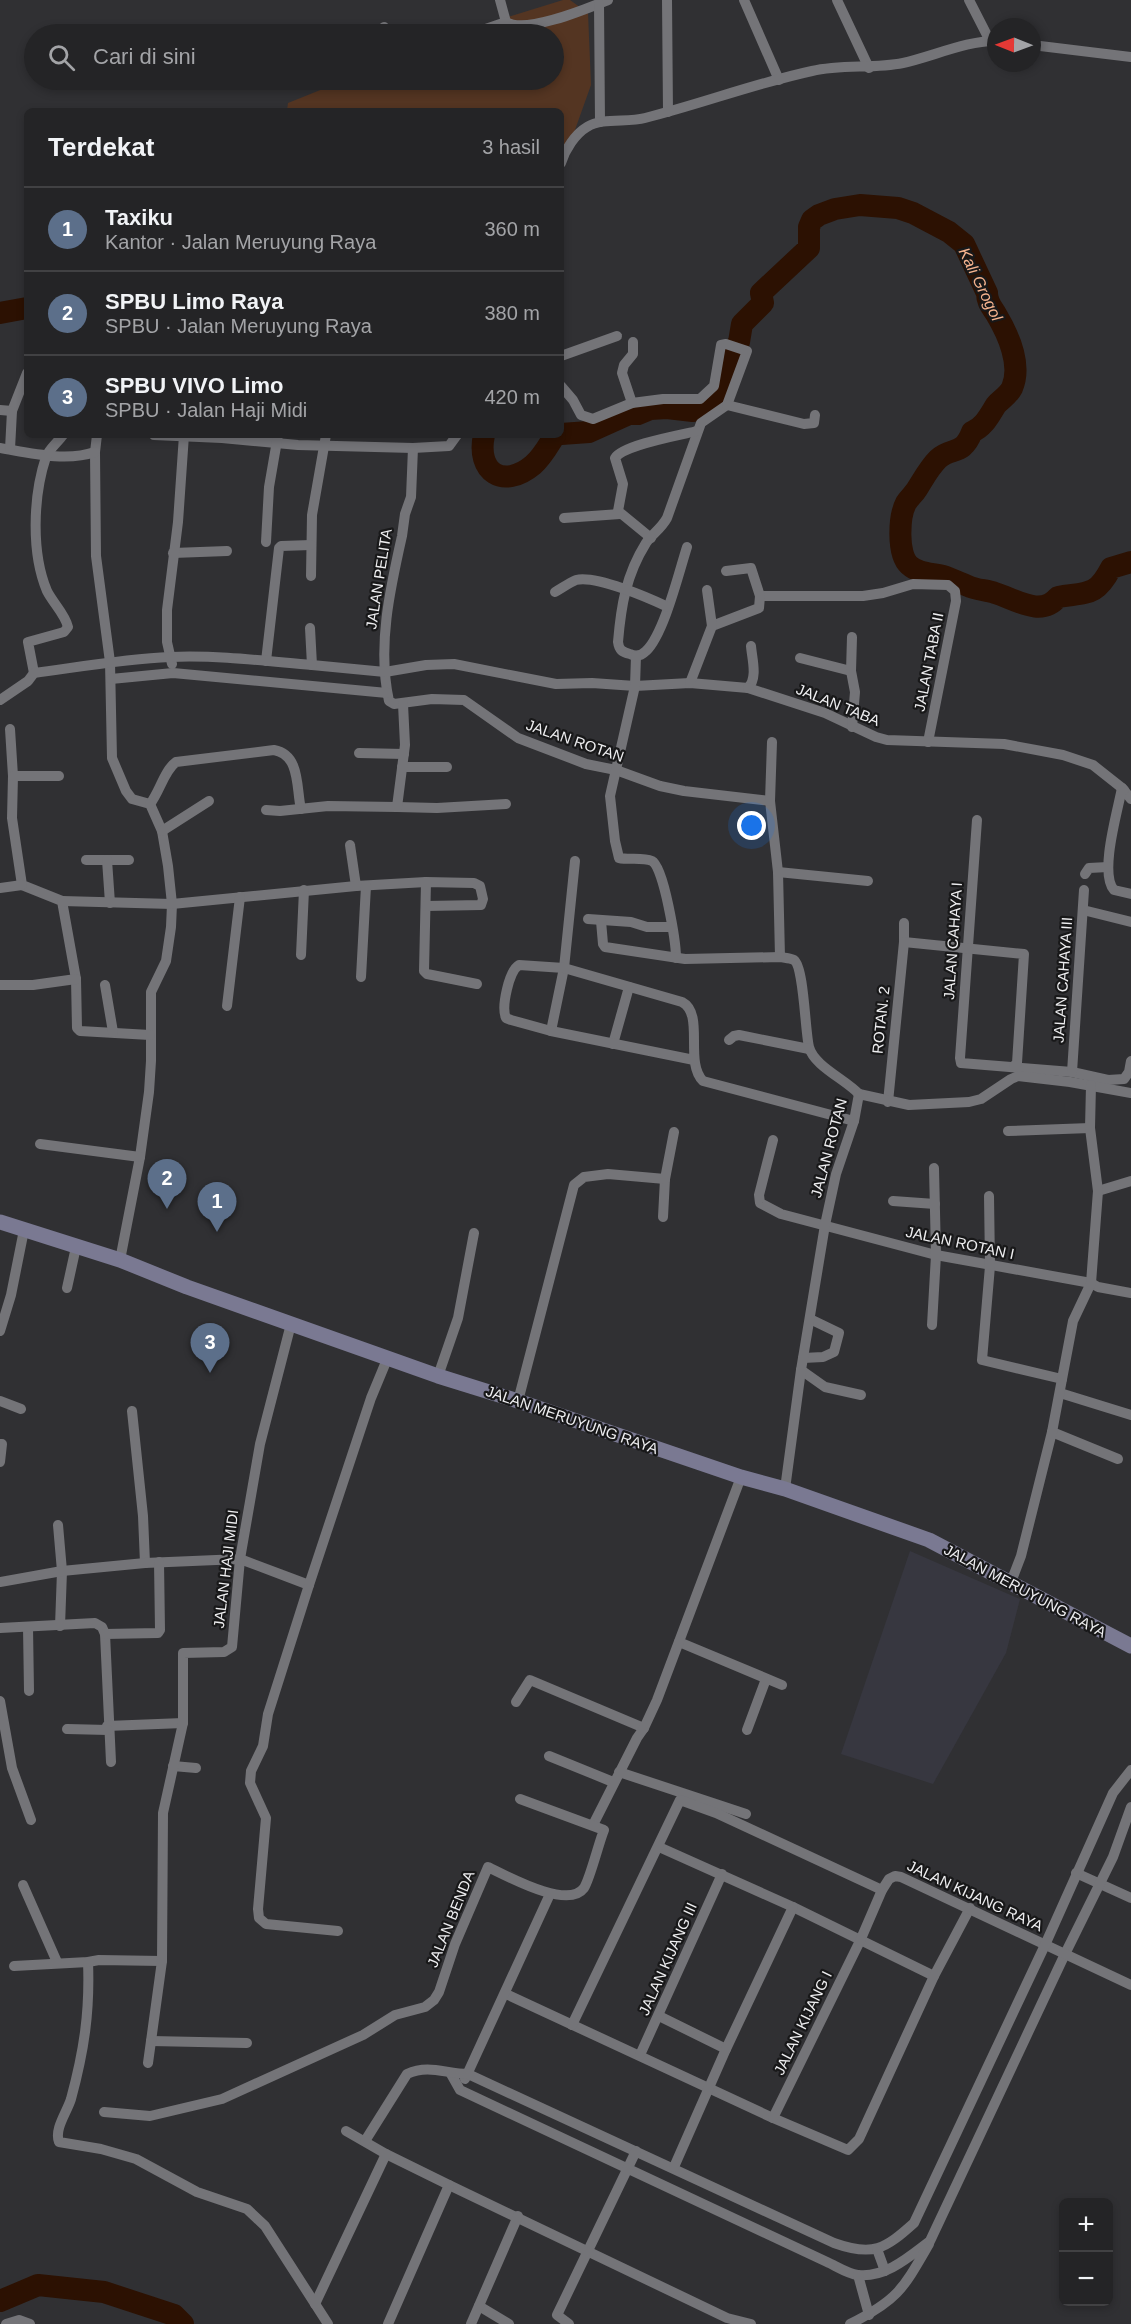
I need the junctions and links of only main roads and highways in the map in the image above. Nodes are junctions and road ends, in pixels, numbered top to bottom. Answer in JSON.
{"nodes":[{"id":1,"x":0,"y":1222,"type":"edge"},
{"id":2,"x":1131,"y":1646,"type":"edge"}],
"edges":[{"from":1,"to":2,"type":"main road","name":"JALAN MERUYUNG RAYA"}]}
